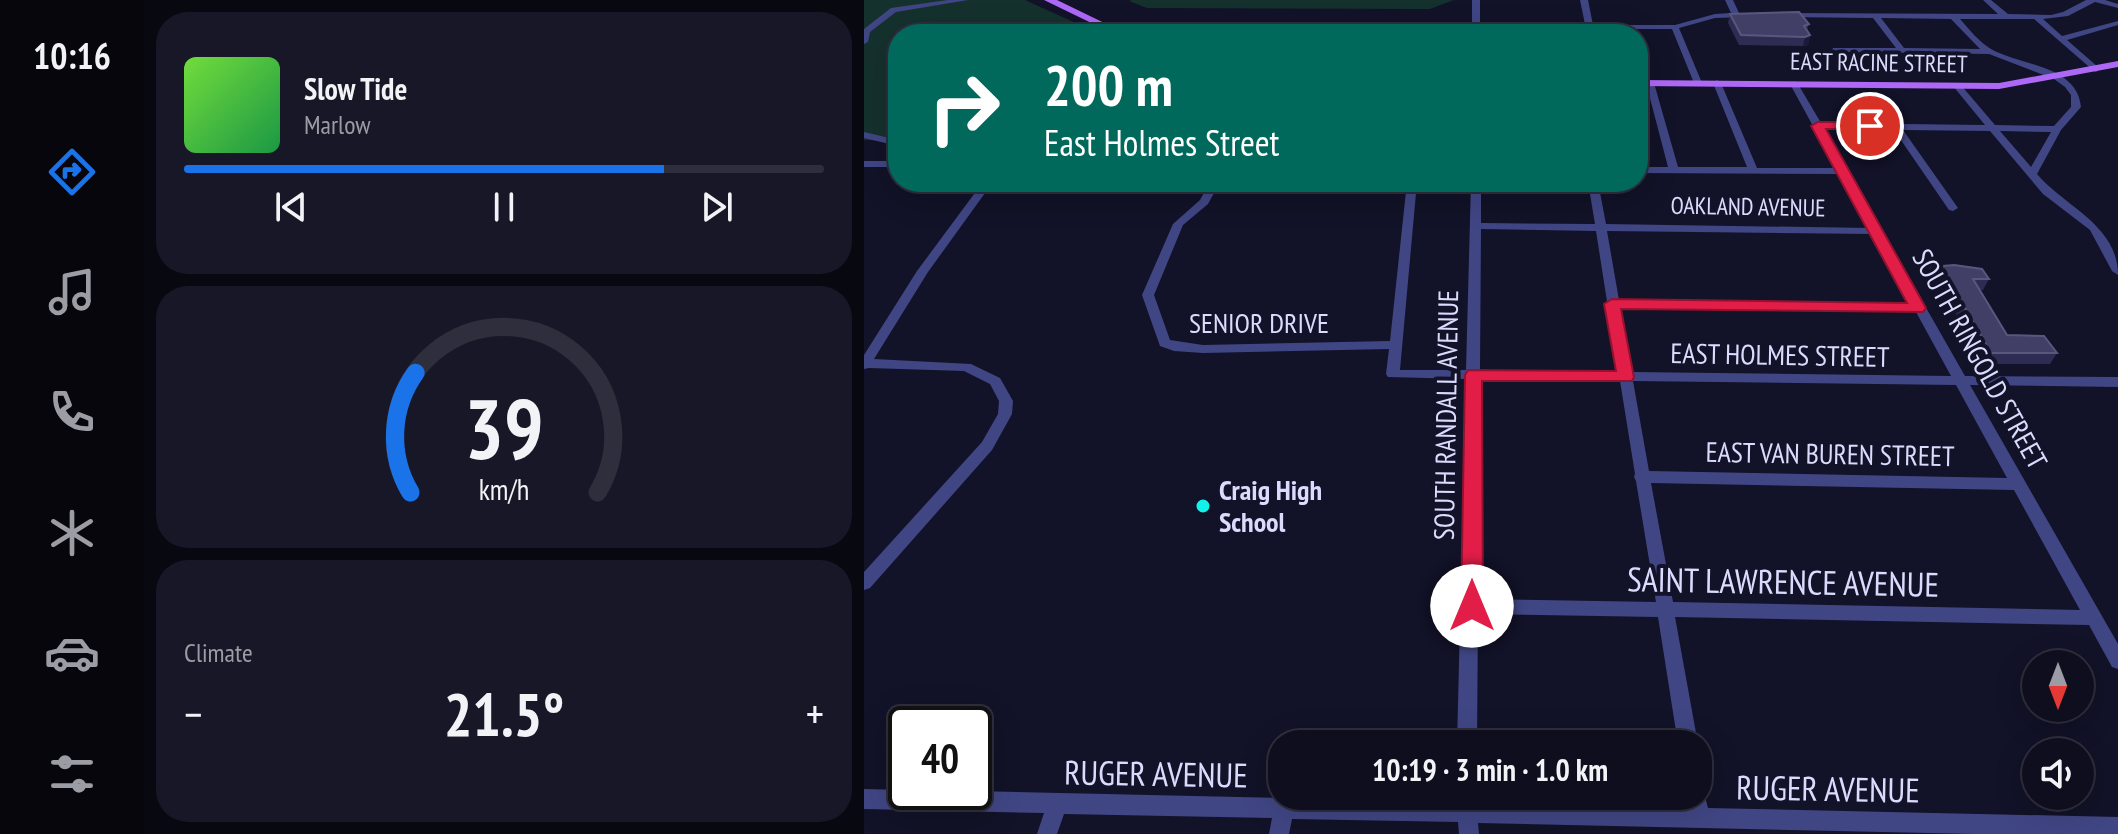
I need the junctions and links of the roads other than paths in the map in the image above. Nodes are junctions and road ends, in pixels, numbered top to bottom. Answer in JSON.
{"nodes":[{"id":1,"x":964,"y":0,"type":"edge"},
{"id":2,"x":1034,"y":0,"type":"edge"},
{"id":3,"x":1049,"y":0,"type":"edge"},
{"id":4,"x":1476,"y":0,"type":"edge"},
{"id":5,"x":1584,"y":0,"type":"edge"},
{"id":6,"x":1729,"y":0,"type":"edge"},
{"id":7,"x":1987,"y":0,"type":"edge"},
{"id":8,"x":2094,"y":0,"type":"edge"},
{"id":9,"x":2118,"y":6,"type":"edge"},
{"id":10,"x":1736,"y":15,"type":"junction"},
{"id":11,"x":1752,"y":15,"type":"edge"},
{"id":12,"x":1767,"y":15,"type":"edge"},
{"id":13,"x":1875,"y":16,"type":"junction"},
{"id":14,"x":1953,"y":16,"type":"junction"},
{"id":15,"x":2006,"y":17,"type":"junction"},
{"id":16,"x":2036,"y":17,"type":"junction"},
{"id":17,"x":2118,"y":23,"type":"edge"},
{"id":18,"x":1085,"y":24,"type":"edge"},
{"id":19,"x":1101,"y":24,"type":"edge"},
{"id":20,"x":1476,"y":24,"type":"edge"},
{"id":21,"x":1589,"y":24,"type":"edge"},
{"id":22,"x":1675,"y":27,"type":"junction"},
{"id":23,"x":1648,"y":28,"type":"edge"},
{"id":24,"x":865,"y":31,"type":"edge"},
{"id":25,"x":2061,"y":39,"type":"junction"},
{"id":26,"x":864,"y":42,"type":"edge"},
{"id":27,"x":1836,"y":50,"type":"dead end"},
{"id":28,"x":1903,"y":52,"type":"junction"},
{"id":29,"x":1991,"y":52,"type":"junction"},
{"id":30,"x":2117,"y":65,"type":"edge"},
{"id":31,"x":2095,"y":69,"type":"junction"},
{"id":32,"x":2057,"y":76,"type":"junction"},
{"id":33,"x":1648,"y":83,"type":"edge"},
{"id":34,"x":1698,"y":83,"type":"junction"},
{"id":35,"x":1717,"y":83,"type":"junction"},
{"id":36,"x":1794,"y":84,"type":"junction"},
{"id":37,"x":1957,"y":86,"type":"junction"},
{"id":38,"x":1648,"y":95,"type":"edge"},
{"id":39,"x":1818,"y":126,"type":"junction"},
{"id":40,"x":1896,"y":126,"type":"junction"},
{"id":41,"x":1991,"y":127,"type":"junction"},
{"id":42,"x":2057,"y":129,"type":"junction"},
{"id":43,"x":864,"y":135,"type":"edge"},
{"id":44,"x":888,"y":141,"type":"edge"},
{"id":45,"x":888,"y":162,"type":"edge"},
{"id":46,"x":864,"y":164,"type":"edge"},
{"id":47,"x":1648,"y":170,"type":"edge"},
{"id":48,"x":1674,"y":170,"type":"junction"},
{"id":49,"x":1753,"y":171,"type":"junction"},
{"id":50,"x":1842,"y":171,"type":"junction"},
{"id":51,"x":2032,"y":175,"type":"junction"},
{"id":52,"x":981,"y":192,"type":"edge"},
{"id":53,"x":1210,"y":192,"type":"edge"},
{"id":54,"x":1411,"y":192,"type":"edge"},
{"id":55,"x":1476,"y":192,"type":"edge"},
{"id":56,"x":1595,"y":192,"type":"edge"},
{"id":57,"x":1953,"y":208,"type":"dead end"},
{"id":58,"x":1475,"y":226,"type":"junction"},
{"id":59,"x":1600,"y":228,"type":"junction"},
{"id":60,"x":1876,"y":231,"type":"junction"},
{"id":61,"x":2118,"y":271,"type":"edge"},
{"id":62,"x":1612,"y":304,"type":"junction"},
{"id":63,"x":1918,"y":308,"type":"junction"},
{"id":64,"x":1395,"y":345,"type":"junction"},
{"id":65,"x":865,"y":363,"type":"edge"},
{"id":66,"x":1474,"y":375,"type":"junction"},
{"id":67,"x":1626,"y":377,"type":"junction"},
{"id":68,"x":1960,"y":379,"type":"junction"},
{"id":69,"x":2118,"y":382,"type":"edge"},
{"id":70,"x":1641,"y":477,"type":"junction"},
{"id":71,"x":2018,"y":484,"type":"junction"},
{"id":72,"x":864,"y":583,"type":"edge"},
{"id":73,"x":1472,"y":606,"type":"junction"},
{"id":74,"x":1665,"y":609,"type":"junction"},
{"id":75,"x":2094,"y":618,"type":"junction"},
{"id":76,"x":2118,"y":661,"type":"edge"},
{"id":77,"x":1468,"y":730,"type":"edge"},
{"id":78,"x":1686,"y":730,"type":"edge"},
{"id":79,"x":864,"y":799,"type":"edge"},
{"id":80,"x":1057,"y":804,"type":"junction"},
{"id":81,"x":1268,"y":808,"type":"edge"},
{"id":82,"x":1284,"y":810,"type":"edge"},
{"id":83,"x":1467,"y":810,"type":"edge"},
{"id":84,"x":1522,"y":810,"type":"edge"},
{"id":85,"x":1699,"y":810,"type":"edge"},
{"id":86,"x":1700,"y":818,"type":"junction"},
{"id":87,"x":1670,"y":826,"type":"edge"},
{"id":88,"x":1863,"y":828,"type":"edge"},
{"id":89,"x":2118,"y":828,"type":"edge"},
{"id":90,"x":1047,"y":834,"type":"edge"},
{"id":91,"x":1279,"y":834,"type":"edge"},
{"id":92,"x":1469,"y":834,"type":"edge"}],
"edges":[{"from":1,"to":24,"type":"street"},
{"from":2,"to":18,"type":"main road"},
{"from":3,"to":19,"type":"main road"},
{"from":4,"to":20,"type":"street"},
{"from":5,"to":21,"type":"street"},
{"from":6,"to":10,"type":"street"},
{"from":7,"to":15,"type":"street"},
{"from":8,"to":9,"type":"street"},
{"from":8,"to":16,"type":"street"},
{"from":10,"to":11,"type":"street"},
{"from":10,"to":22,"type":"street"},
{"from":12,"to":13,"type":"street"},
{"from":13,"to":14,"type":"street"},
{"from":13,"to":28,"type":"street"},
{"from":14,"to":15,"type":"street"},
{"from":14,"to":29,"type":"street"},
{"from":15,"to":16,"type":"street"},
{"from":16,"to":25,"type":"street"},
{"from":17,"to":25,"type":"street"},
{"from":22,"to":23,"type":"street"},
{"from":22,"to":34,"type":"street"},
{"from":24,"to":26,"type":"street"},
{"from":25,"to":31,"type":"street"},
{"from":27,"to":28,"type":"street"},
{"from":28,"to":29,"type":"street"},
{"from":29,"to":32,"type":"street"},
{"from":30,"to":31,"type":"main road","name":"EAST RACINE STREET"},
{"from":31,"to":32,"type":"main road","name":"EAST RACINE STREET"},
{"from":32,"to":37,"type":"main road","name":"EAST RACINE STREET"},
{"from":32,"to":42,"type":"street"},
{"from":33,"to":34,"type":"main road","name":"EAST RACINE STREET"},
{"from":34,"to":35,"type":"main road","name":"EAST RACINE STREET"},
{"from":35,"to":36,"type":"main road","name":"EAST RACINE STREET"},
{"from":35,"to":49,"type":"street"},
{"from":36,"to":37,"type":"main road","name":"EAST RACINE STREET"},
{"from":36,"to":39,"type":"street","name":"SOUTH RINGOLD STREET"},
{"from":37,"to":41,"type":"street"},
{"from":38,"to":48,"type":"street"},
{"from":39,"to":40,"type":"street"},
{"from":39,"to":50,"type":"street","name":"SOUTH RINGOLD STREET"},
{"from":40,"to":41,"type":"street"},
{"from":40,"to":57,"type":"street"},
{"from":41,"to":42,"type":"street"},
{"from":41,"to":51,"type":"street"},
{"from":42,"to":51,"type":"street"},
{"from":43,"to":44,"type":"street"},
{"from":45,"to":46,"type":"street"},
{"from":47,"to":48,"type":"street"},
{"from":48,"to":49,"type":"street"},
{"from":49,"to":50,"type":"street"},
{"from":50,"to":60,"type":"street","name":"SOUTH RINGOLD STREET"},
{"from":51,"to":61,"type":"street"},
{"from":52,"to":65,"type":"street"},
{"from":53,"to":64,"type":"street","name":"SENIOR DRIVE"},
{"from":54,"to":64,"type":"street"},
{"from":55,"to":58,"type":"street","name":"SOUTH RANDALL AVENUE"},
{"from":56,"to":59,"type":"street"},
{"from":58,"to":59,"type":"street","name":"OAKLAND AVENUE"},
{"from":58,"to":66,"type":"street","name":"SOUTH RANDALL AVENUE"},
{"from":59,"to":60,"type":"street","name":"OAKLAND AVENUE"},
{"from":59,"to":62,"type":"street"},
{"from":60,"to":63,"type":"street","name":"SOUTH RINGOLD STREET"},
{"from":62,"to":63,"type":"street"},
{"from":62,"to":67,"type":"street"},
{"from":63,"to":68,"type":"street","name":"SOUTH RINGOLD STREET"},
{"from":64,"to":66,"type":"street","name":"EAST HOLMES STREET"},
{"from":65,"to":72,"type":"street"},
{"from":66,"to":67,"type":"street","name":"EAST HOLMES STREET"},
{"from":66,"to":73,"type":"street","name":"SOUTH RANDALL AVENUE"},
{"from":67,"to":68,"type":"street","name":"EAST HOLMES STREET"},
{"from":67,"to":70,"type":"street"},
{"from":68,"to":69,"type":"street","name":"EAST HOLMES STREET"},
{"from":68,"to":71,"type":"street","name":"SOUTH RINGOLD STREET"},
{"from":70,"to":71,"type":"street","name":"EAST VAN BUREN STREET"},
{"from":70,"to":74,"type":"street"},
{"from":71,"to":75,"type":"street","name":"SOUTH RINGOLD STREET"},
{"from":73,"to":74,"type":"street","name":"SAINT LAWRENCE AVENUE"},
{"from":73,"to":77,"type":"street","name":"SOUTH RANDALL AVENUE"},
{"from":74,"to":75,"type":"street","name":"SAINT LAWRENCE AVENUE"},
{"from":74,"to":78,"type":"street"},
{"from":75,"to":76,"type":"street","name":"SOUTH RINGOLD STREET"},
{"from":79,"to":80,"type":"street","name":"RUGER AVENUE"},
{"from":80,"to":81,"type":"street","name":"RUGER AVENUE"},
{"from":80,"to":90,"type":"street"},
{"from":82,"to":91,"type":"street"},
{"from":83,"to":92,"type":"street"},
{"from":84,"to":87,"type":"street","name":"RUGER AVENUE"},
{"from":85,"to":86,"type":"street"},
{"from":86,"to":87,"type":"street","name":"RUGER AVENUE"},
{"from":86,"to":88,"type":"street","name":"RUGER AVENUE"},
{"from":88,"to":89,"type":"street","name":"RUGER AVENUE"}]}
